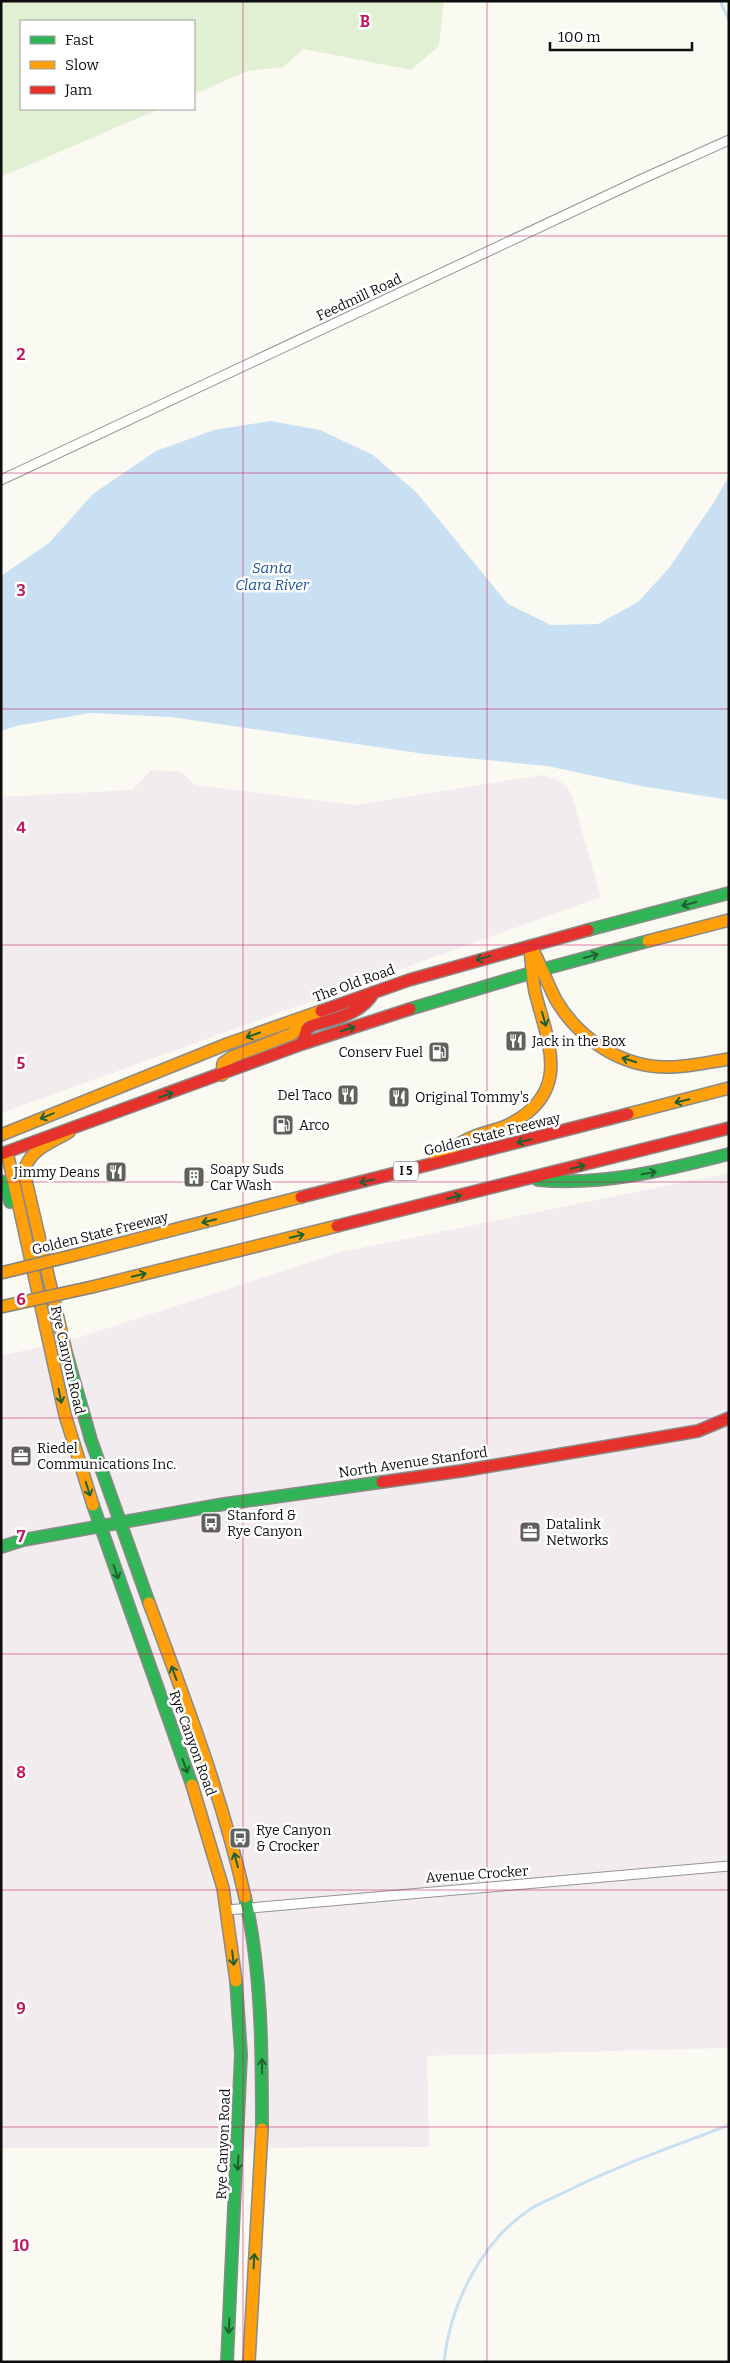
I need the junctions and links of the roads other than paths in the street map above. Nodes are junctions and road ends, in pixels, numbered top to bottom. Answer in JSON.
{"nodes":[{"id":1,"x":729,"y":140,"type":"edge"},
{"id":2,"x":1,"y":480,"type":"edge"},
{"id":3,"x":729,"y":893,"type":"edge"},
{"id":4,"x":729,"y":920,"type":"edge"},
{"id":5,"x":530,"y":946,"type":"junction"},
{"id":6,"x":544,"y":969,"type":"junction"},
{"id":7,"x":531,"y":972,"type":"junction"},
{"id":8,"x":374,"y":992,"type":"junction"},
{"id":9,"x":298,"y":1019,"type":"junction"},
{"id":10,"x":302,"y":1044,"type":"junction"},
{"id":11,"x":729,"y":1060,"type":"edge"},
{"id":12,"x":222,"y":1075,"type":"junction"},
{"id":13,"x":729,"y":1088,"type":"edge"},
{"id":14,"x":729,"y":1128,"type":"edge"},
{"id":15,"x":73,"y":1129,"type":"junction"},
{"id":16,"x":1,"y":1135,"type":"edge"},
{"id":17,"x":1,"y":1141,"type":"edge"},
{"id":18,"x":4,"y":1153,"type":"edge"},
{"id":19,"x":729,"y":1154,"type":"edge"},
{"id":20,"x":416,"y":1169,"type":"junction"},
{"id":21,"x":531,"y":1178,"type":"junction"},
{"id":22,"x":1,"y":1181,"type":"edge"},
{"id":23,"x":1,"y":1273,"type":"edge"},
{"id":24,"x":1,"y":1307,"type":"edge"},
{"id":25,"x":47,"y":1334,"type":"junction"},
{"id":26,"x":75,"y":1386,"type":"junction"},
{"id":27,"x":729,"y":1418,"type":"edge"},
{"id":28,"x":120,"y":1522,"type":"junction"},
{"id":29,"x":100,"y":1526,"type":"junction"},
{"id":30,"x":1,"y":1546,"type":"edge"},
{"id":31,"x":729,"y":1866,"type":"edge"},
{"id":32,"x":247,"y":1908,"type":"junction"},
{"id":33,"x":227,"y":1910,"type":"junction"},
{"id":34,"x":227,"y":2362,"type":"edge"},
{"id":35,"x":249,"y":2362,"type":"edge"}],
"edges":[{"from":1,"to":2,"type":"street","name":"Feedmill Road"},
{"from":3,"to":5,"type":"main road","name":"The Old Road","one_way":true},
{"from":6,"to":4,"type":"main road","one_way":true},
{"from":5,"to":6,"type":"main road"},
{"from":5,"to":7,"type":"main road"},
{"from":5,"to":8,"type":"main road","name":"The Old Road","one_way":true},
{"from":6,"to":7,"type":"main road"},
{"from":11,"to":6,"type":"main road","one_way":true},
{"from":10,"to":7,"type":"main road","one_way":true},
{"from":7,"to":20,"type":"main road","one_way":true},
{"from":8,"to":9,"type":"main road","name":"The Old Road"},
{"from":8,"to":10,"type":"main road"},
{"from":9,"to":12,"type":"main road"},
{"from":9,"to":16,"type":"main road","name":"The Old Road","one_way":true},
{"from":10,"to":12,"type":"main road"},
{"from":15,"to":12,"type":"main road","one_way":true},
{"from":13,"to":20,"type":"main road","name":"Golden State Freeway","number":"I 5","one_way":true},
{"from":21,"to":14,"type":"main road","one_way":true},
{"from":15,"to":18,"type":"main road"},
{"from":15,"to":26,"type":"main road","name":"Rye Canyon Road"},
{"from":17,"to":18,"type":"main road","name":"Rye Canyon Road"},
{"from":18,"to":25,"type":"main road","name":"Rye Canyon Road"},
{"from":18,"to":26,"type":"main road","name":"Rye Canyon Road"},
{"from":21,"to":19,"type":"main road","one_way":true},
{"from":20,"to":23,"type":"main road","name":"Golden State Freeway","number":"I 5","one_way":true,"bridge":true},
{"from":24,"to":21,"type":"main road","one_way":true,"bridge":true},
{"from":22,"to":25,"type":"main road"},
{"from":25,"to":29,"type":"main road","name":"Rye Canyon Road","one_way":true},
{"from":26,"to":28,"type":"main road","name":"Rye Canyon Road"},
{"from":27,"to":28,"type":"main road","name":"North Avenue Stanford"},
{"from":28,"to":29,"type":"main road","name":"North Avenue Stanford"},
{"from":32,"to":28,"type":"main road","name":"Rye Canyon Road","one_way":true},
{"from":29,"to":30,"type":"main road","name":"North Avenue Stanford"},
{"from":29,"to":33,"type":"main road","name":"Rye Canyon Road","one_way":true},
{"from":31,"to":32,"type":"street","name":"Avenue Crocker"},
{"from":32,"to":33,"type":"street","name":"Avenue Crocker"},
{"from":35,"to":32,"type":"main road","name":"Rye Canyon Road","one_way":true},
{"from":33,"to":34,"type":"main road","name":"Rye Canyon Road","one_way":true}]}
